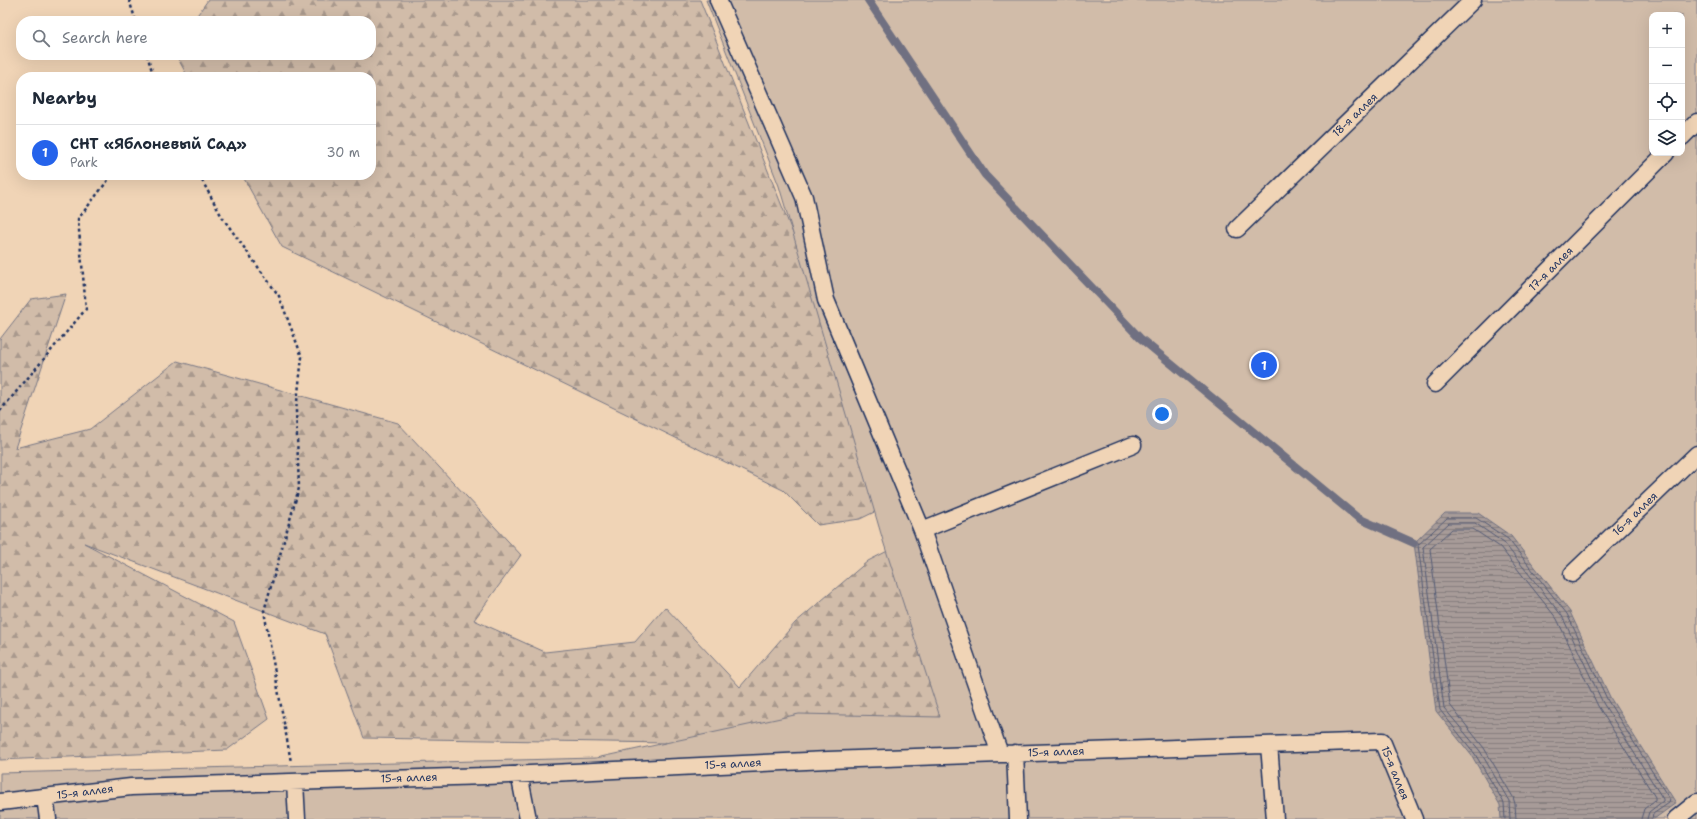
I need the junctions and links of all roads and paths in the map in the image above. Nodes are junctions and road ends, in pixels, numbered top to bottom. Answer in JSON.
{"nodes":[{"id":1,"x":129,"y":0,"type":"edge"},
{"id":2,"x":718,"y":0,"type":"edge"},
{"id":3,"x":1473,"y":0,"type":"edge"},
{"id":4,"x":134,"y":16,"type":"edge"},
{"id":5,"x":149,"y":60,"type":"edge"},
{"id":6,"x":152,"y":72,"type":"edge"},
{"id":7,"x":1697,"y":122,"type":"edge"},
{"id":8,"x":1685,"y":134,"type":"edge"},
{"id":9,"x":1663,"y":156,"type":"edge"},
{"id":10,"x":108,"y":180,"type":"edge"},
{"id":11,"x":202,"y":180,"type":"edge"},
{"id":12,"x":1236,"y":229,"type":"dead end"},
{"id":13,"x":1435,"y":384,"type":"dead end"},
{"id":14,"x":0,"y":411,"type":"edge"},
{"id":15,"x":1133,"y":445,"type":"dead end"},
{"id":16,"x":1697,"y":454,"type":"edge"},
{"id":17,"x":922,"y":530,"type":"junction"},
{"id":18,"x":1572,"y":574,"type":"dead end"},
{"id":19,"x":1270,"y":745,"type":"junction"},
{"id":20,"x":1007,"y":754,"type":"junction"},
{"id":21,"x":520,"y":774,"type":"junction"},
{"id":22,"x":294,"y":782,"type":"junction"},
{"id":23,"x":45,"y":797,"type":"junction"},
{"id":24,"x":0,"y":802,"type":"edge"},
{"id":25,"x":1697,"y":802,"type":"edge"},
{"id":26,"x":48,"y":819,"type":"edge"},
{"id":27,"x":297,"y":819,"type":"edge"},
{"id":28,"x":528,"y":819,"type":"edge"},
{"id":29,"x":1018,"y":819,"type":"edge"},
{"id":30,"x":1275,"y":819,"type":"edge"},
{"id":31,"x":1414,"y":819,"type":"edge"},
{"id":32,"x":1676,"y":819,"type":"edge"}],
"edges":[{"from":1,"to":4,"type":"path"},
{"from":2,"to":17,"type":"lane"},
{"from":3,"to":12,"type":"lane","name":"18-я аллея"},
{"from":5,"to":6,"type":"path"},
{"from":7,"to":8,"type":"lane"},
{"from":9,"to":13,"type":"lane","name":"17-я аллея"},
{"from":10,"to":14,"type":"path"},
{"from":11,"to":22,"type":"path"},
{"from":15,"to":17,"type":"lane"},
{"from":16,"to":18,"type":"lane","name":"16-я аллея"},
{"from":17,"to":20,"type":"lane"},
{"from":19,"to":20,"type":"lane","name":"15-я аллея"},
{"from":19,"to":30,"type":"lane"},
{"from":19,"to":31,"type":"lane","name":"15-я аллея"},
{"from":20,"to":21,"type":"lane","name":"15-я аллея"},
{"from":20,"to":29,"type":"lane"},
{"from":21,"to":22,"type":"lane","name":"15-я аллея"},
{"from":21,"to":28,"type":"lane"},
{"from":22,"to":23,"type":"lane","name":"15-я аллея"},
{"from":22,"to":27,"type":"lane"},
{"from":23,"to":24,"type":"lane","name":"15-я аллея"},
{"from":23,"to":26,"type":"lane"},
{"from":25,"to":32,"type":"lane"}]}
